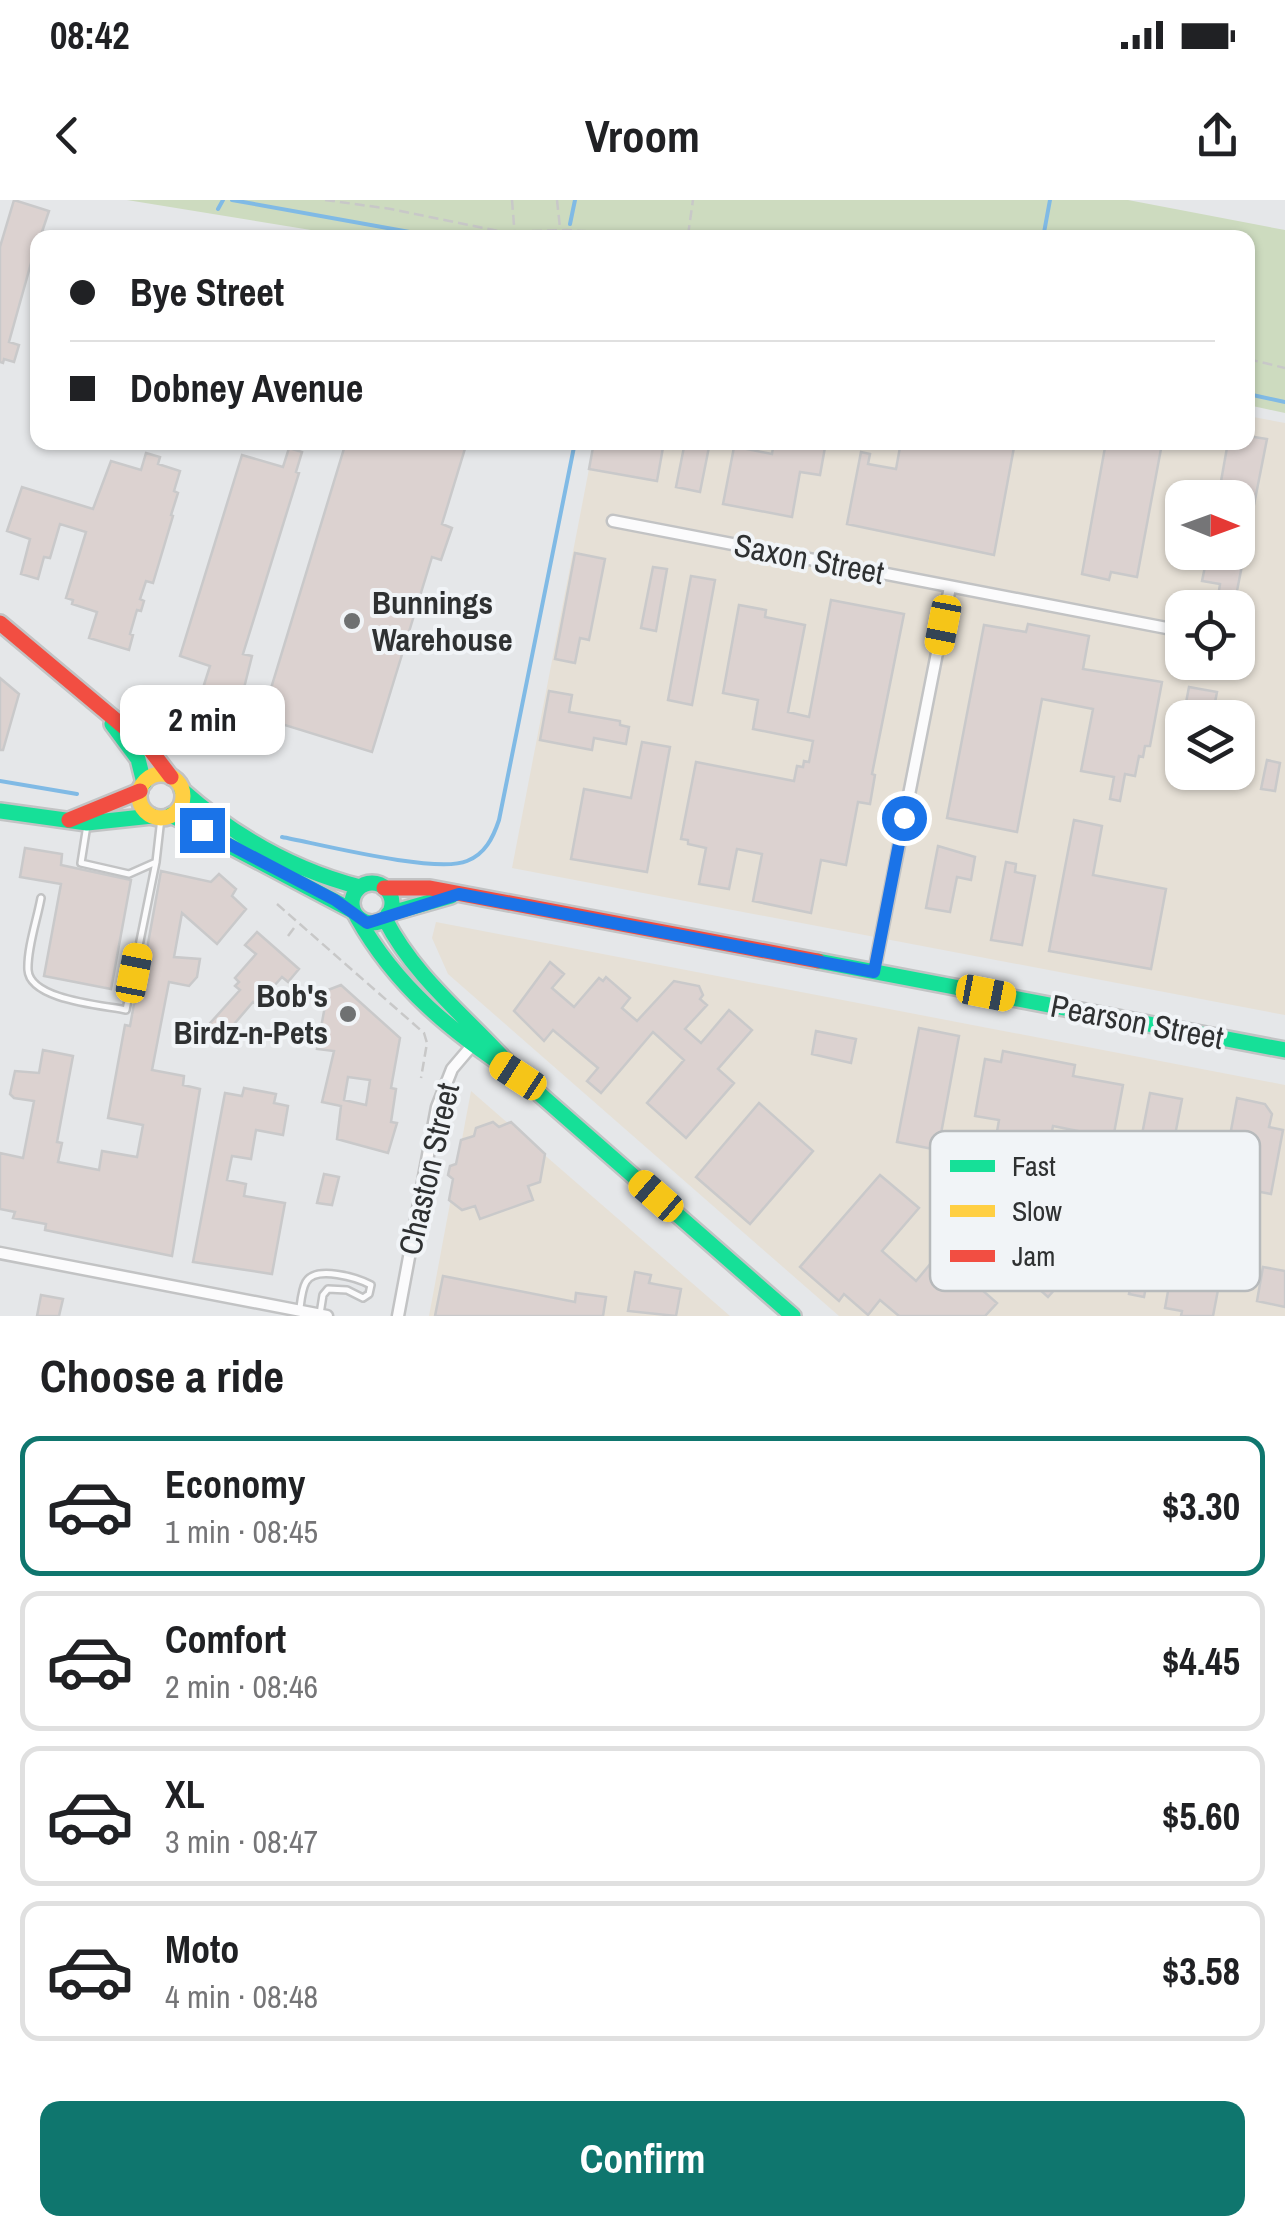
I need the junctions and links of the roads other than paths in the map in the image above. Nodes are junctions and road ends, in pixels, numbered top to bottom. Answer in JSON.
{"nodes":[{"id":1,"x":613,"y":521,"type":"dead end"},
{"id":2,"x":950,"y":587,"type":"junction"},
{"id":3,"x":0,"y":623,"type":"edge"},
{"id":4,"x":1165,"y":628,"type":"edge"},
{"id":5,"x":104,"y":713,"type":"junction"},
{"id":6,"x":176,"y":784,"type":"junction"},
{"id":7,"x":142,"y":787,"type":"junction"},
{"id":8,"x":0,"y":811,"type":"edge"},
{"id":9,"x":161,"y":816,"type":"junction"},
{"id":10,"x":69,"y":820,"type":"junction"},
{"id":11,"x":87,"y":823,"type":"junction"},
{"id":12,"x":156,"y":862,"type":"junction"},
{"id":13,"x":360,"y":887,"type":"junction"},
{"id":14,"x":384,"y":888,"type":"junction"},
{"id":15,"x":459,"y":894,"type":"junction"},
{"id":16,"x":41,"y":898,"type":"dead end"},
{"id":17,"x":355,"y":914,"type":"junction"},
{"id":18,"x":386,"y":916,"type":"junction"},
{"id":19,"x":874,"y":972,"type":"junction"},
{"id":20,"x":477,"y":1039,"type":"junction"},
{"id":21,"x":1285,"y":1050,"type":"edge"},
{"id":22,"x":0,"y":1253,"type":"edge"},
{"id":23,"x":299,"y":1310,"type":"junction"},
{"id":24,"x":323,"y":1315,"type":"edge"},
{"id":25,"x":398,"y":1316,"type":"edge"},
{"id":26,"x":793,"y":1316,"type":"edge"}],
"edges":[{"from":1,"to":2,"type":"street","name":"Saxon Street"},
{"from":2,"to":4,"type":"street","name":"Saxon Street"},
{"from":2,"to":19,"type":"street"},
{"from":3,"to":5,"type":"main road"},
{"from":5,"to":6,"type":"main road"},
{"from":5,"to":7,"type":"main road"},
{"from":6,"to":7,"type":"main road"},
{"from":6,"to":9,"type":"main road"},
{"from":6,"to":13,"type":"main road"},
{"from":7,"to":9,"type":"main road"},
{"from":7,"to":10,"type":"main road"},
{"from":8,"to":10,"type":"main road"},
{"from":9,"to":11,"type":"main road"},
{"from":9,"to":12,"type":"lane"},
{"from":9,"to":17,"type":"main road"},
{"from":10,"to":11,"type":"main road"},
{"from":11,"to":12,"type":"lane"},
{"from":12,"to":16,"type":"lane"},
{"from":13,"to":14,"type":"main road"},
{"from":13,"to":17,"type":"main road"},
{"from":14,"to":15,"type":"main road","name":"Pearson Street"},
{"from":14,"to":18,"type":"main road"},
{"from":15,"to":18,"type":"main road","name":"Pearson Street"},
{"from":15,"to":19,"type":"main road","name":"Pearson Street"},
{"from":17,"to":18,"type":"main road"},
{"from":17,"to":20,"type":"main road"},
{"from":18,"to":20,"type":"main road"},
{"from":19,"to":21,"type":"main road","name":"Pearson Street"},
{"from":20,"to":25,"type":"street","name":"Chaston Street"},
{"from":20,"to":26,"type":"main road"},
{"from":22,"to":23,"type":"street"},
{"from":23,"to":24,"type":"street"},
{"from":23,"to":24,"type":"lane"}]}
